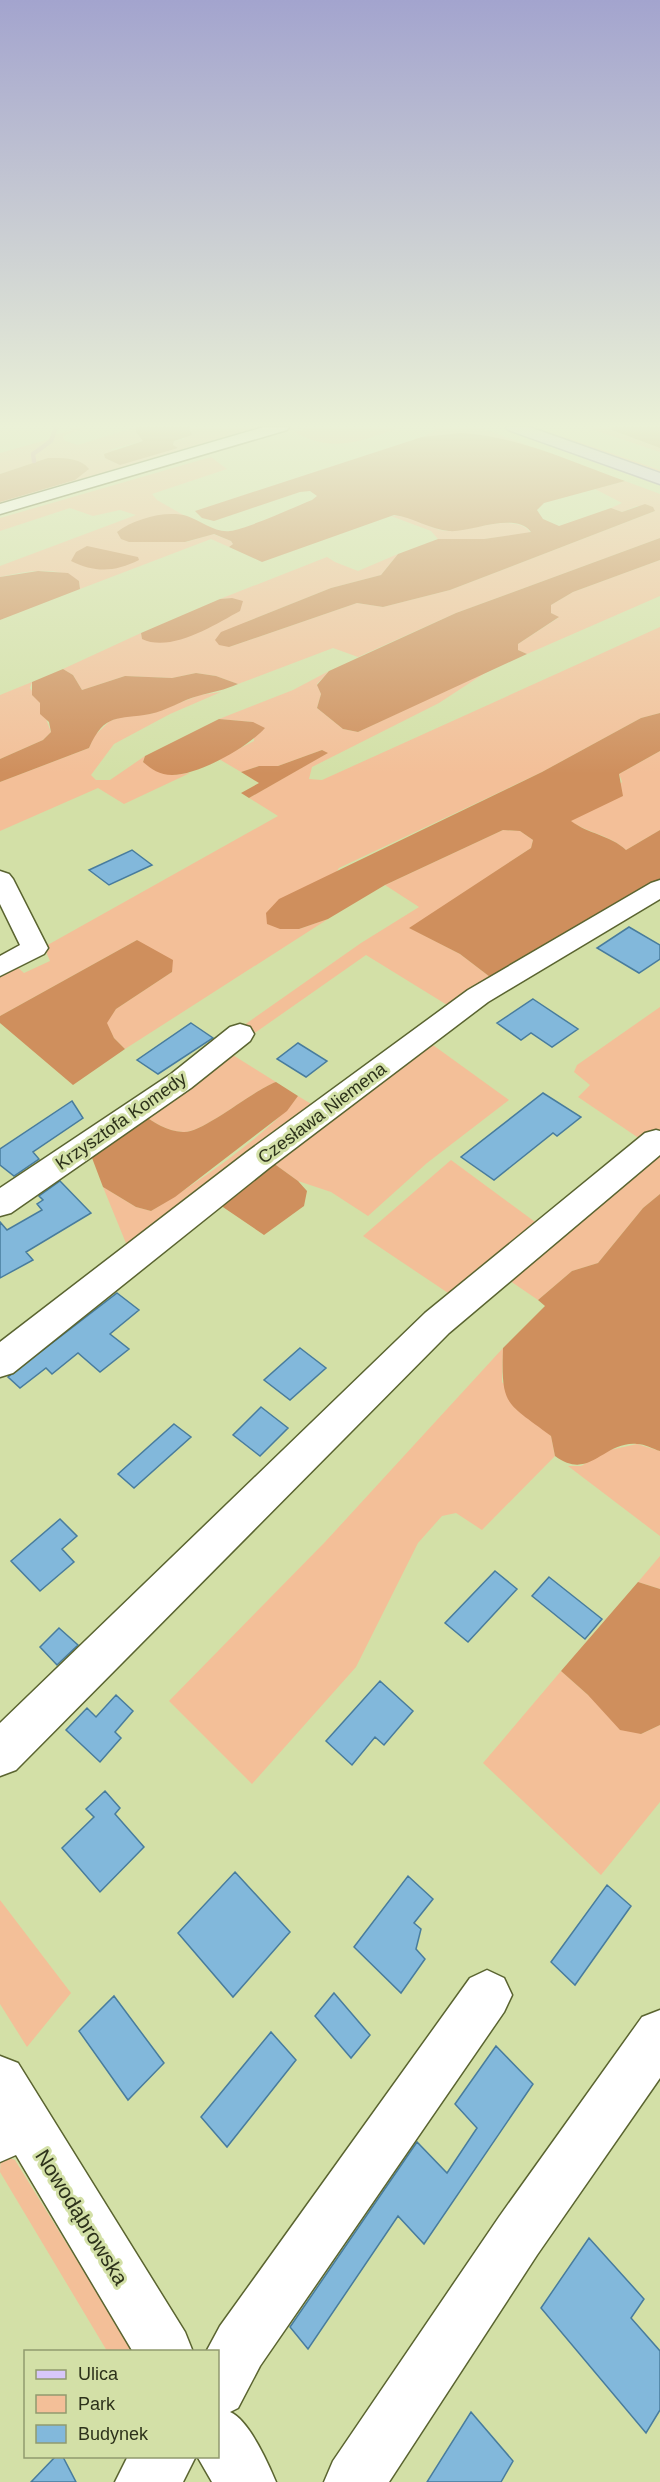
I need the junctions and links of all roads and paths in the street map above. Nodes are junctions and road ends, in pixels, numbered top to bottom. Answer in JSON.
{"nodes":[{"id":1,"x":0,"y":879,"type":"edge"},
{"id":2,"x":660,"y":888,"type":"edge"},
{"id":3,"x":0,"y":967,"type":"edge"},
{"id":4,"x":240,"y":1034,"type":"dead end"},
{"id":5,"x":656,"y":1141,"type":"dead end"},
{"id":6,"x":0,"y":1204,"type":"edge"},
{"id":7,"x":0,"y":1362,"type":"edge"},
{"id":8,"x":0,"y":1754,"type":"edge"},
{"id":9,"x":487,"y":1995,"type":"dead end"},
{"id":10,"x":660,"y":2034,"type":"edge"},
{"id":11,"x":7,"y":2111,"type":"edge"},
{"id":12,"x":164,"y":2350,"type":"edge"},
{"id":13,"x":219,"y":2386,"type":"edge"},
{"id":14,"x":219,"y":2438,"type":"edge"},
{"id":15,"x":166,"y":2458,"type":"edge"},
{"id":16,"x":145,"y":2482,"type":"edge"},
{"id":17,"x":246,"y":2482,"type":"edge"},
{"id":18,"x":354,"y":2482,"type":"edge"}],
"edges":[{"from":1,"to":3,"type":"street"},
{"from":2,"to":7,"type":"street","name":"Czesława Niemena"},
{"from":4,"to":6,"type":"street","name":"Krzysztofa Komedy"},
{"from":5,"to":8,"type":"street"},
{"from":9,"to":13,"type":"street"},
{"from":10,"to":18,"type":"street"},
{"from":11,"to":12,"type":"street","name":"Nowodąbrowska"},
{"from":14,"to":17,"type":"street"},
{"from":15,"to":16,"type":"street"}]}
